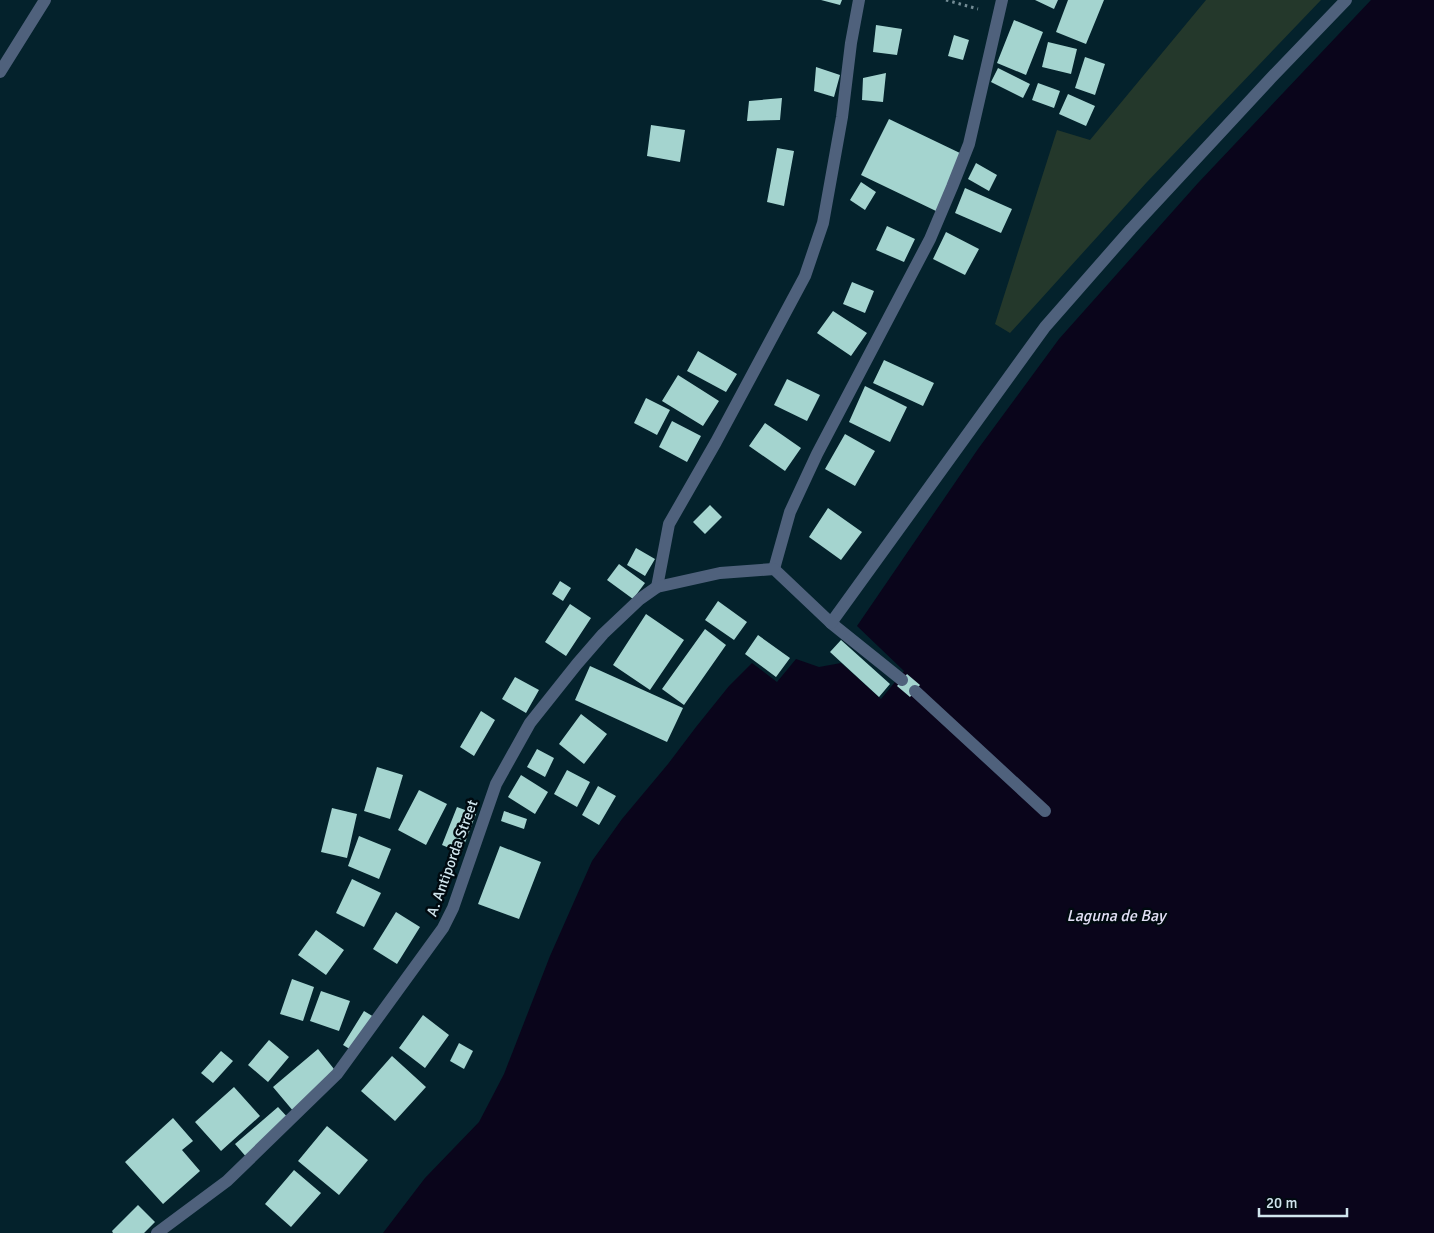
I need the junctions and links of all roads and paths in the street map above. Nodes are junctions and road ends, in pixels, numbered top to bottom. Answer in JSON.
{"nodes":[{"id":1,"x":46,"y":0,"type":"edge"},
{"id":2,"x":859,"y":0,"type":"edge"},
{"id":3,"x":946,"y":0,"type":"edge"},
{"id":4,"x":1002,"y":0,"type":"edge"},
{"id":5,"x":1346,"y":0,"type":"edge"},
{"id":6,"x":998,"y":15,"type":"junction"},
{"id":7,"x":1,"y":68,"type":"edge"},
{"id":8,"x":774,"y":569,"type":"junction"},
{"id":9,"x":657,"y":587,"type":"junction"},
{"id":10,"x":831,"y":623,"type":"junction"},
{"id":11,"x":902,"y":680,"type":"dead end"},
{"id":12,"x":915,"y":691,"type":"dead end"},
{"id":13,"x":1045,"y":811,"type":"dead end"},
{"id":14,"x":157,"y":1233,"type":"edge"}],
"edges":[{"from":1,"to":7,"type":"street"},
{"from":2,"to":9,"type":"street"},
{"from":3,"to":6,"type":"path"},
{"from":4,"to":6,"type":"street"},
{"from":5,"to":10,"type":"street"},
{"from":6,"to":8,"type":"street"},
{"from":8,"to":9,"type":"street","name":"A. Antiporda Street"},
{"from":8,"to":10,"type":"street"},
{"from":9,"to":14,"type":"street","name":"A. Antiporda Street"},
{"from":10,"to":11,"type":"street"},
{"from":12,"to":13,"type":"street"}]}
